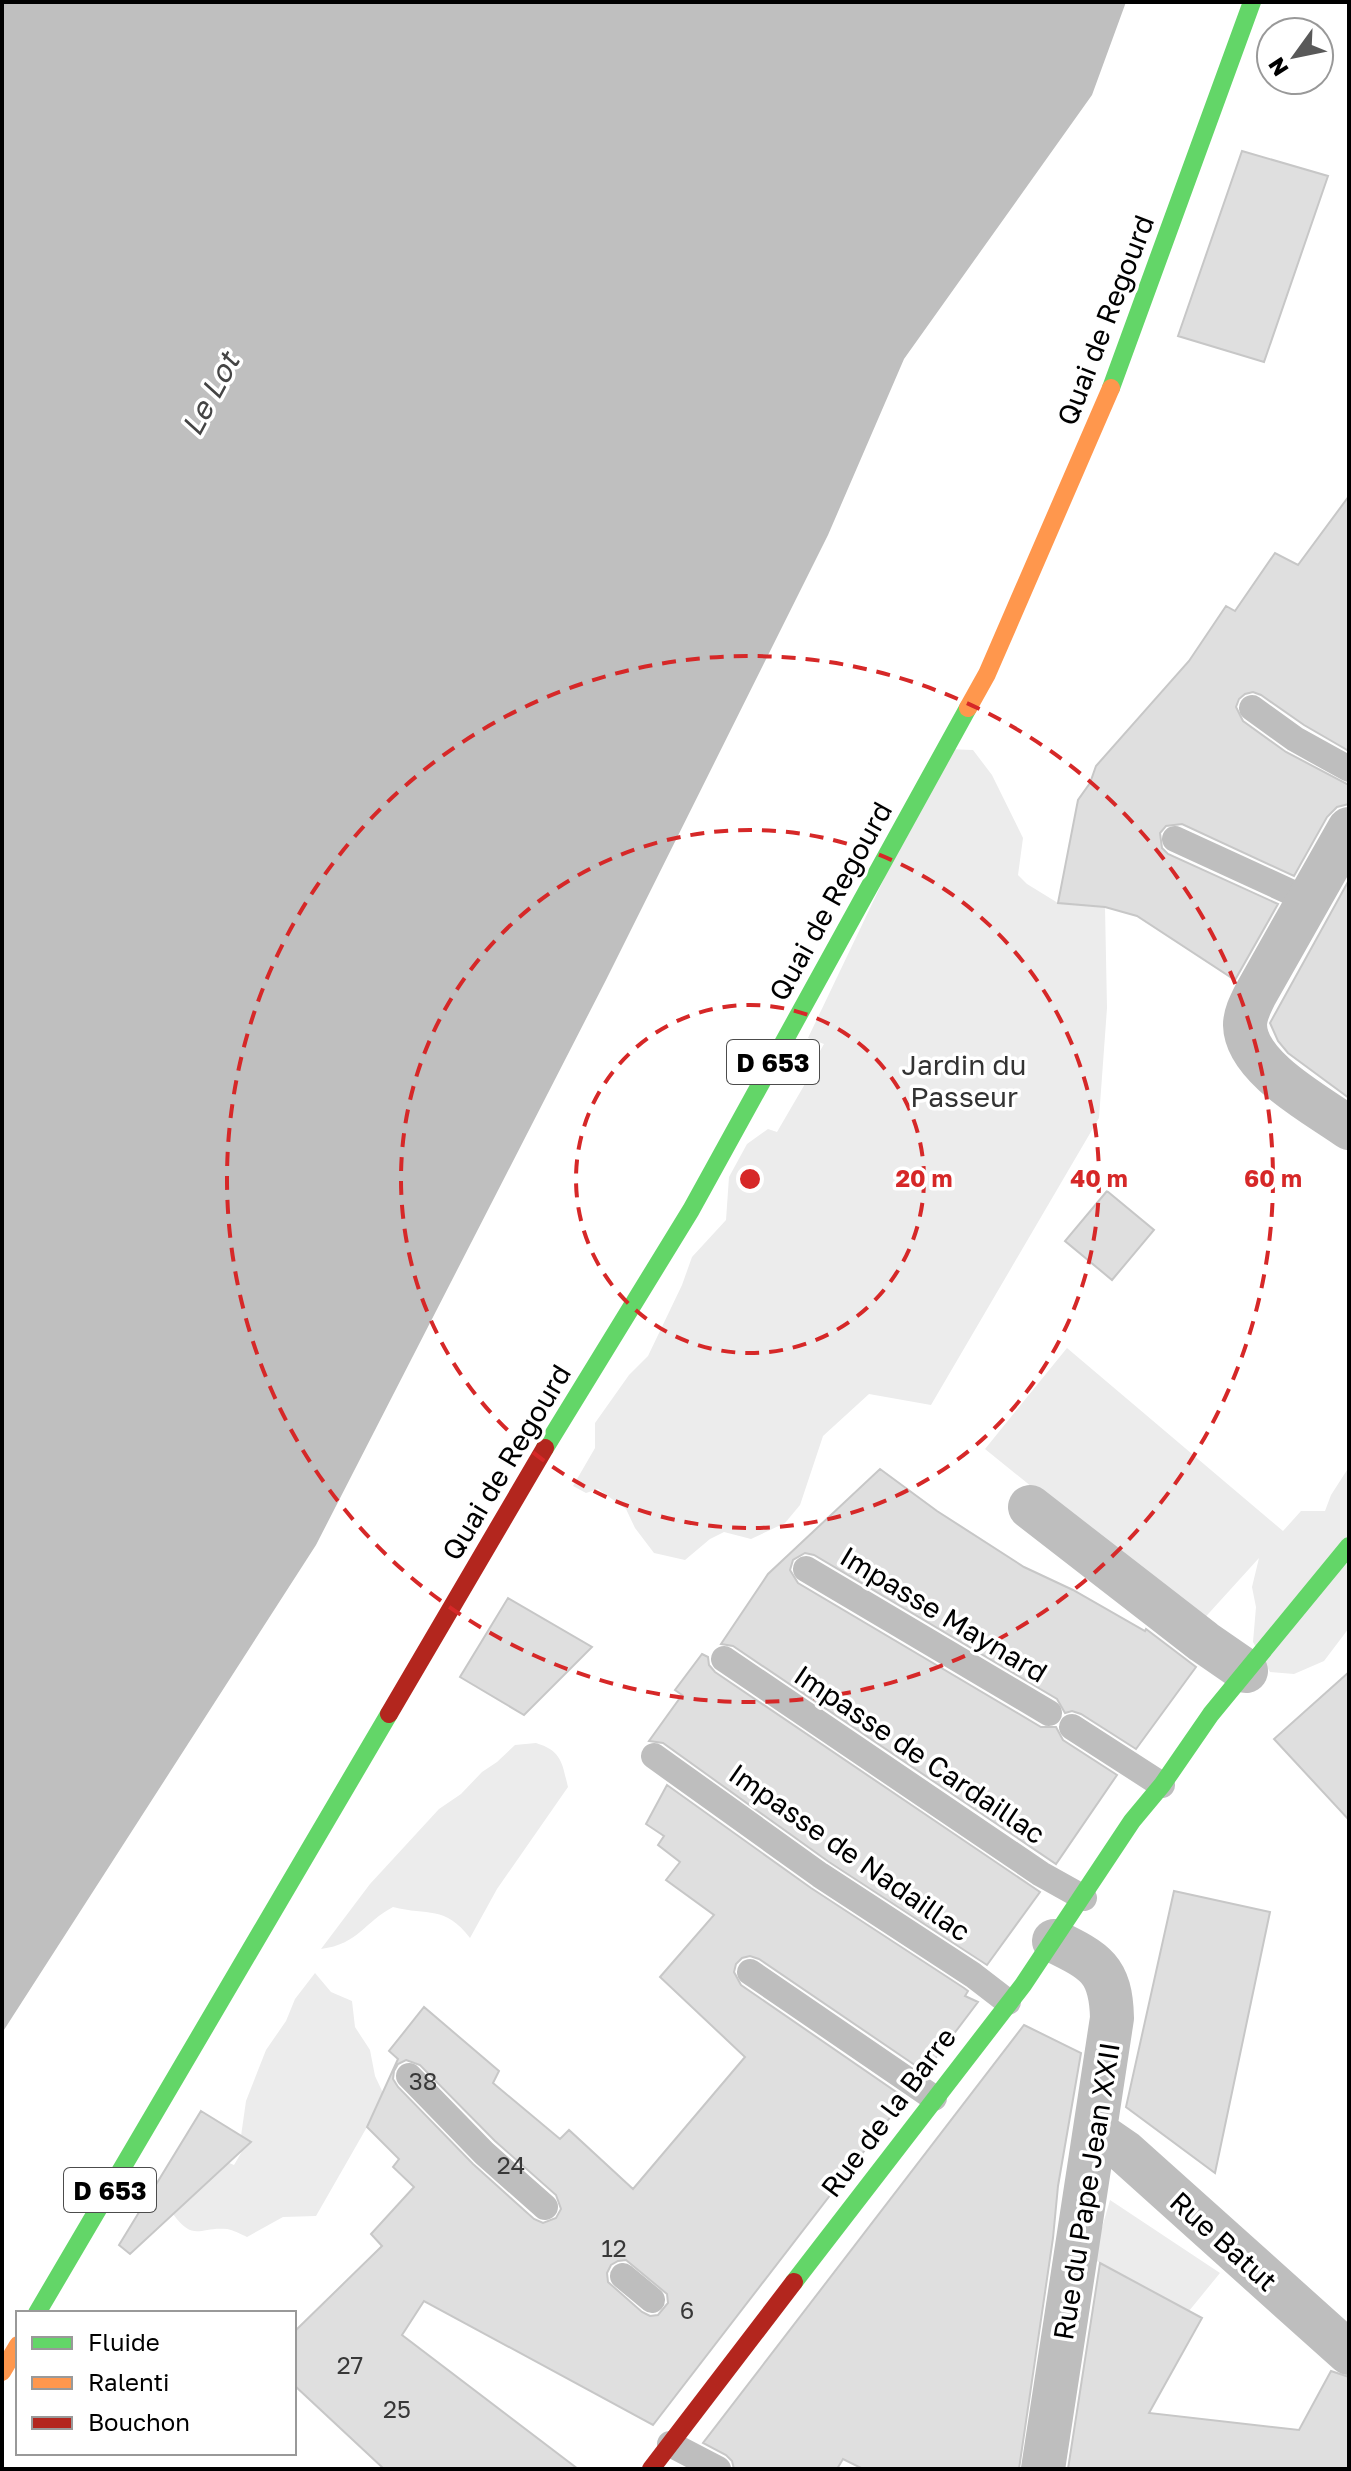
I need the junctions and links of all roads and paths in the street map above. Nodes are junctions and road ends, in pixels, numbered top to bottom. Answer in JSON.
{"nodes":[{"id":1,"x":1252,"y":2,"type":"edge"},
{"id":2,"x":1252,"y":708,"type":"dead end"},
{"id":3,"x":1349,"y":769,"type":"edge"},
{"id":4,"x":1349,"y":829,"type":"edge"},
{"id":5,"x":1175,"y":839,"type":"dead end"},
{"id":6,"x":1310,"y":901,"type":"junction"},
{"id":7,"x":1349,"y":1128,"type":"edge"},
{"id":8,"x":1030,"y":1507,"type":"dead end"},
{"id":9,"x":1349,"y":1546,"type":"edge"},
{"id":10,"x":806,"y":1569,"type":"dead end"},
{"id":11,"x":724,"y":1659,"type":"dead end"},
{"id":12,"x":1246,"y":1671,"type":"junction"},
{"id":13,"x":654,"y":1756,"type":"dead end"},
{"id":14,"x":1162,"y":1785,"type":"junction"},
{"id":15,"x":1084,"y":1898,"type":"junction"},
{"id":16,"x":1054,"y":1941,"type":"junction"},
{"id":17,"x":750,"y":1972,"type":"dead end"},
{"id":18,"x":1008,"y":2002,"type":"junction"},
{"id":19,"x":409,"y":2076,"type":"dead end"},
{"id":20,"x":934,"y":2098,"type":"junction"},
{"id":21,"x":1096,"y":2132,"type":"junction"},
{"id":22,"x":545,"y":2207,"type":"dead end"},
{"id":23,"x":623,"y":2276,"type":"dead end"},
{"id":24,"x":652,"y":2300,"type":"dead end"},
{"id":25,"x":38,"y":2311,"type":"edge"},
{"id":26,"x":16,"y":2348,"type":"edge"},
{"id":27,"x":1349,"y":2353,"type":"edge"},
{"id":28,"x":2,"y":2372,"type":"edge"},
{"id":29,"x":670,"y":2444,"type":"junction"},
{"id":30,"x":651,"y":2469,"type":"edge"},
{"id":31,"x":718,"y":2469,"type":"edge"},
{"id":32,"x":1043,"y":2469,"type":"edge"}],
"edges":[{"from":1,"to":25,"type":"main road","name":"Quai de Regourd","number":"D 653"},
{"from":2,"to":3,"type":"lane"},
{"from":4,"to":6,"type":"street"},
{"from":5,"to":6,"type":"lane"},
{"from":6,"to":7,"type":"street"},
{"from":8,"to":12,"type":"street"},
{"from":9,"to":12,"type":"main road","name":"Rue de la Barre"},
{"from":10,"to":14,"type":"lane","name":"Impasse Maynard"},
{"from":11,"to":15,"type":"lane","name":"Impasse de Cardaillac"},
{"from":12,"to":14,"type":"main road","name":"Rue de la Barre"},
{"from":13,"to":18,"type":"lane","name":"Impasse de Nadaillac"},
{"from":14,"to":15,"type":"main road","name":"Rue de la Barre"},
{"from":15,"to":16,"type":"main road","name":"Rue de la Barre"},
{"from":16,"to":18,"type":"main road","name":"Rue de la Barre"},
{"from":16,"to":21,"type":"street","name":"Rue du Pape Jean XXII"},
{"from":17,"to":20,"type":"lane"},
{"from":18,"to":20,"type":"main road","name":"Rue de la Barre"},
{"from":19,"to":22,"type":"lane"},
{"from":20,"to":29,"type":"main road","name":"Rue de la Barre"},
{"from":21,"to":27,"type":"street","name":"Rue Batut"},
{"from":21,"to":32,"type":"street","name":"Rue du Pape Jean XXII"},
{"from":23,"to":24,"type":"lane"},
{"from":26,"to":28,"type":"main road"},
{"from":29,"to":30,"type":"main road","name":"Rue de la Barre"},
{"from":29,"to":31,"type":"lane"}]}
